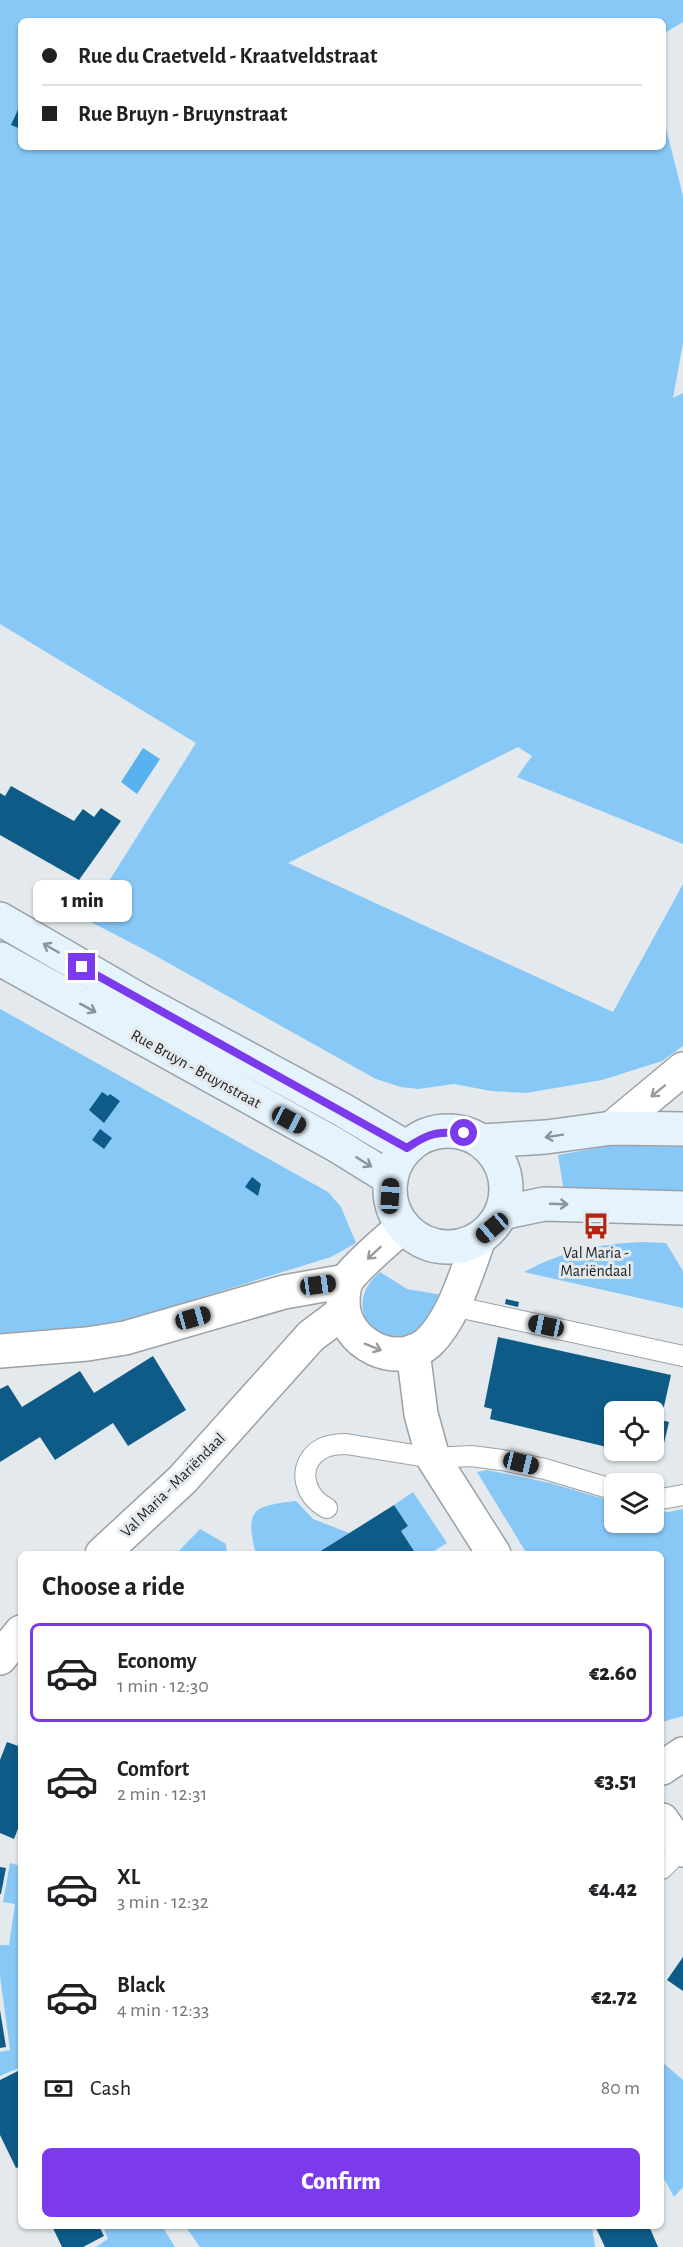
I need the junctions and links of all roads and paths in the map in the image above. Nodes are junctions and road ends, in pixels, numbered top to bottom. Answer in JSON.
{"nodes":[{"id":1,"x":0,"y":919,"type":"edge"},
{"id":2,"x":0,"y":959,"type":"edge"},
{"id":3,"x":683,"y":1069,"type":"edge"},
{"id":4,"x":612,"y":1128,"type":"junction"},
{"id":5,"x":683,"y":1129,"type":"edge"},
{"id":6,"x":482,"y":1141,"type":"junction"},
{"id":7,"x":407,"y":1148,"type":"junction"},
{"id":8,"x":391,"y":1179,"type":"junction"},
{"id":9,"x":683,"y":1208,"type":"edge"},
{"id":10,"x":502,"y":1213,"type":"junction"},
{"id":11,"x":403,"y":1226,"type":"junction"},
{"id":12,"x":479,"y":1239,"type":"junction"},
{"id":13,"x":345,"y":1297,"type":"junction"},
{"id":14,"x":453,"y":1306,"type":"junction"},
{"id":15,"x":0,"y":1351,"type":"edge"},
{"id":16,"x":413,"y":1351,"type":"junction"},
{"id":17,"x":683,"y":1356,"type":"edge"},
{"id":18,"x":433,"y":1458,"type":"junction"},
{"id":19,"x":604,"y":1487,"type":"edge"},
{"id":20,"x":683,"y":1495,"type":"edge"},
{"id":21,"x":664,"y":1498,"type":"edge"},
{"id":22,"x":327,"y":1508,"type":"dead end"},
{"id":23,"x":105,"y":1551,"type":"edge"},
{"id":24,"x":492,"y":1551,"type":"edge"},
{"id":25,"x":18,"y":1636,"type":"edge"},
{"id":26,"x":0,"y":1658,"type":"edge"},
{"id":27,"x":683,"y":1754,"type":"edge"},
{"id":28,"x":664,"y":1767,"type":"edge"},
{"id":29,"x":664,"y":1823,"type":"edge"},
{"id":30,"x":683,"y":1850,"type":"edge"},
{"id":31,"x":664,"y":1867,"type":"edge"}],
"edges":[{"from":7,"to":1,"type":"street","name":"Rue Bruyn - Bruynstraat","one_way":true},
{"from":2,"to":8,"type":"street","name":"Rue Bruyn - Bruynstraat","one_way":true},
{"from":3,"to":4,"type":"street","one_way":true},
{"from":4,"to":5,"type":"street"},
{"from":4,"to":6,"type":"street","one_way":true},
{"from":6,"to":7,"type":"street"},
{"from":6,"to":10,"type":"street"},
{"from":7,"to":8,"type":"street"},
{"from":8,"to":11,"type":"street"},
{"from":10,"to":9,"type":"street","one_way":true},
{"from":10,"to":12,"type":"street"},
{"from":11,"to":12,"type":"street"},
{"from":11,"to":13,"type":"street","name":"Val Maria - Mariëndaal","one_way":true},
{"from":12,"to":14,"type":"street"},
{"from":13,"to":15,"type":"street"},
{"from":13,"to":16,"type":"street","one_way":true},
{"from":13,"to":23,"type":"street","name":"Val Maria - Mariëndaal"},
{"from":14,"to":16,"type":"street"},
{"from":14,"to":17,"type":"lane"},
{"from":16,"to":18,"type":"street"},
{"from":18,"to":19,"type":"lane"},
{"from":18,"to":22,"type":"lane"},
{"from":18,"to":24,"type":"street"},
{"from":20,"to":21,"type":"lane"},
{"from":25,"to":26,"type":"street"},
{"from":27,"to":28,"type":"street"},
{"from":29,"to":30,"type":"street"},
{"from":30,"to":31,"type":"lane"}]}
